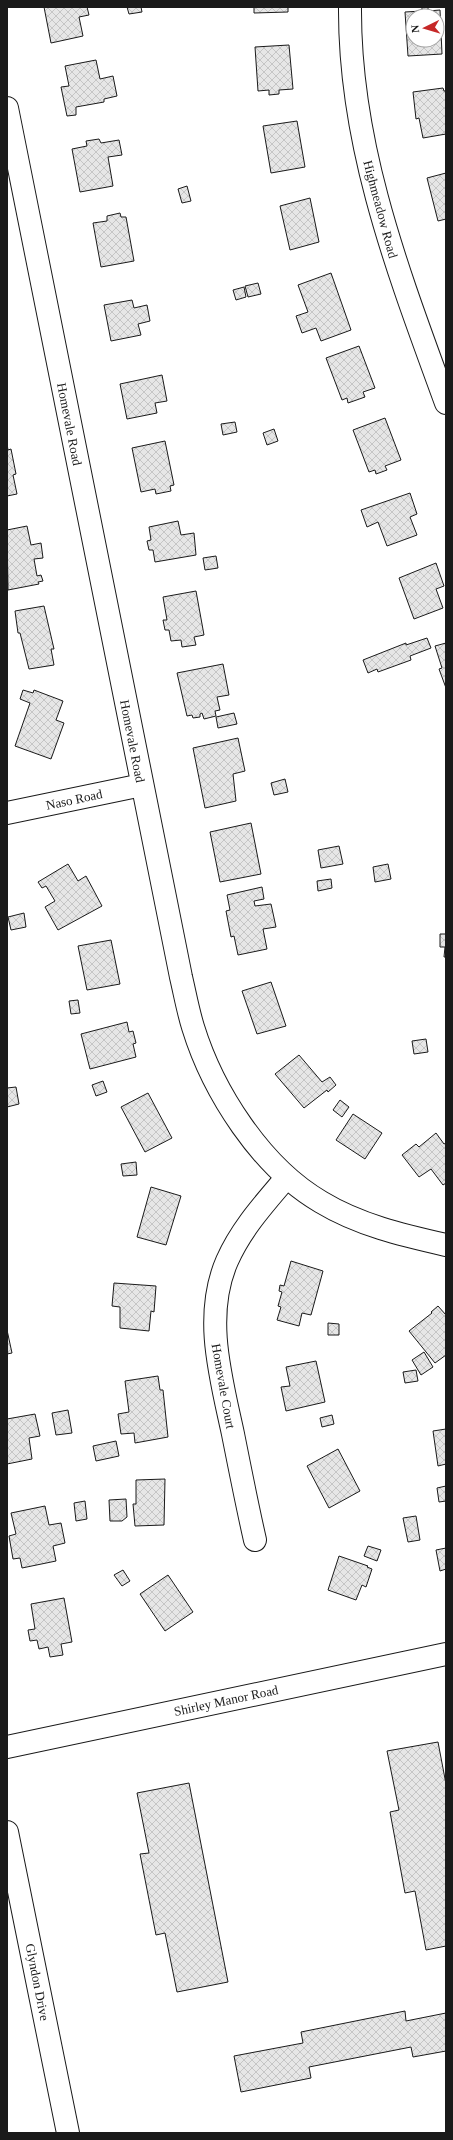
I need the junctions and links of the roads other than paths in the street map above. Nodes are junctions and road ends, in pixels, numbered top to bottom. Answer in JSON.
{"nodes":[{"id":1,"x":350,"y":7,"type":"edge"},
{"id":2,"x":7,"y":108,"type":"edge"},
{"id":3,"x":446,"y":403,"type":"edge"},
{"id":4,"x":142,"y":785,"type":"junction"},
{"id":5,"x":7,"y":814,"type":"edge"},
{"id":6,"x":286,"y":1178,"type":"junction"},
{"id":7,"x":446,"y":1244,"type":"edge"},
{"id":8,"x":255,"y":1540,"type":"dead end"},
{"id":9,"x":446,"y":1654,"type":"edge"},
{"id":10,"x":7,"y":1746,"type":"edge"},
{"id":11,"x":7,"y":1832,"type":"edge"},
{"id":12,"x":68,"y":2133,"type":"edge"}],
"edges":[{"from":1,"to":3,"type":"street","name":"Highmeadow Road"},
{"from":2,"to":4,"type":"street","name":"Homevale Road"},
{"from":4,"to":5,"type":"street","name":"Naso Road"},
{"from":4,"to":6,"type":"street","name":"Homevale Road"},
{"from":6,"to":7,"type":"street","name":"Homevale Road"},
{"from":6,"to":8,"type":"street","name":"Homevale Court"},
{"from":9,"to":10,"type":"street","name":"Shirley Manor Road"},
{"from":11,"to":12,"type":"street","name":"Glyndon Drive"}]}
